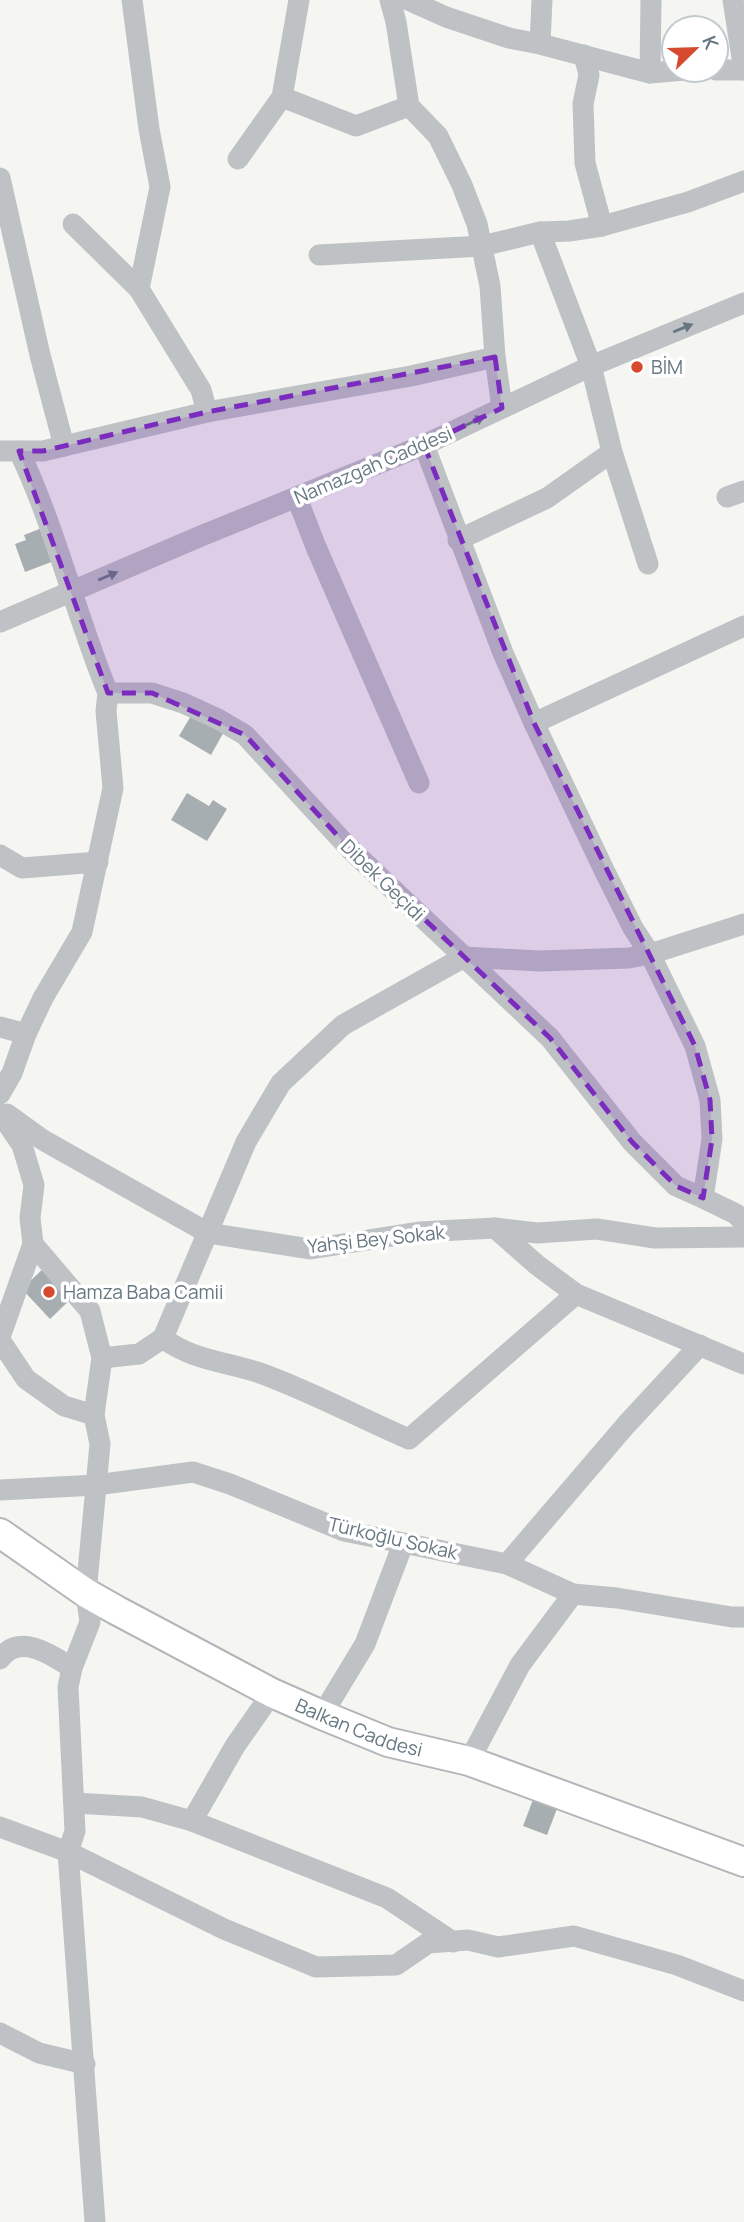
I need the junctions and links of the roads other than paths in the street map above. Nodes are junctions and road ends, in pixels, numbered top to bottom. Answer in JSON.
{"nodes":[{"id":1,"x":132,"y":0,"type":"edge"},
{"id":2,"x":299,"y":0,"type":"edge"},
{"id":3,"x":390,"y":0,"type":"edge"},
{"id":4,"x":408,"y":0,"type":"edge"},
{"id":5,"x":542,"y":0,"type":"edge"},
{"id":6,"x":651,"y":0,"type":"edge"},
{"id":7,"x":733,"y":0,"type":"edge"},
{"id":8,"x":540,"y":44,"type":"junction"},
{"id":9,"x":584,"y":55,"type":"junction"},
{"id":10,"x":744,"y":70,"type":"edge"},
{"id":11,"x":660,"y":73,"type":"edge"},
{"id":12,"x":650,"y":74,"type":"junction"},
{"id":13,"x":282,"y":97,"type":"junction"},
{"id":14,"x":409,"y":106,"type":"junction"},
{"id":15,"x":238,"y":159,"type":"dead end"},
{"id":16,"x":0,"y":178,"type":"edge"},
{"id":17,"x":743,"y":186,"type":"edge"},
{"id":18,"x":73,"y":224,"type":"dead end"},
{"id":19,"x":602,"y":226,"type":"junction"},
{"id":20,"x":540,"y":232,"type":"junction"},
{"id":21,"x":482,"y":246,"type":"junction"},
{"id":22,"x":319,"y":255,"type":"dead end"},
{"id":23,"x":139,"y":289,"type":"junction"},
{"id":24,"x":744,"y":303,"type":"edge"},
{"id":25,"x":495,"y":357,"type":"junction"},
{"id":26,"x":591,"y":366,"type":"junction"},
{"id":27,"x":502,"y":408,"type":"junction"},
{"id":28,"x":207,"y":412,"type":"junction"},
{"id":29,"x":424,"y":444,"type":"junction"},
{"id":30,"x":64,"y":446,"type":"junction"},
{"id":31,"x":10,"y":451,"type":"edge"},
{"id":32,"x":612,"y":452,"type":"junction"},
{"id":33,"x":297,"y":498,"type":"junction"},
{"id":34,"x":458,"y":540,"type":"junction"},
{"id":35,"x":648,"y":564,"type":"dead end"},
{"id":36,"x":72,"y":591,"type":"junction"},
{"id":37,"x":5,"y":614,"type":"edge"},
{"id":38,"x":744,"y":626,"type":"edge"},
{"id":39,"x":108,"y":693,"type":"junction"},
{"id":40,"x":534,"y":723,"type":"junction"},
{"id":41,"x":419,"y":783,"type":"dead end"},
{"id":42,"x":0,"y":855,"type":"edge"},
{"id":43,"x":98,"y":862,"type":"junction"},
{"id":44,"x":744,"y":924,"type":"edge"},
{"id":45,"x":650,"y":954,"type":"junction"},
{"id":46,"x":464,"y":957,"type":"junction"},
{"id":47,"x":0,"y":1027,"type":"edge"},
{"id":48,"x":26,"y":1034,"type":"junction"},
{"id":49,"x":0,"y":1094,"type":"edge"},
{"id":50,"x":0,"y":1111,"type":"edge"},
{"id":51,"x":703,"y":1198,"type":"junction"},
{"id":52,"x":744,"y":1223,"type":"edge"},
{"id":53,"x":495,"y":1228,"type":"junction"},
{"id":54,"x":208,"y":1233,"type":"junction"},
{"id":55,"x":744,"y":1238,"type":"edge"},
{"id":56,"x":33,"y":1244,"type":"junction"},
{"id":57,"x":744,"y":1247,"type":"edge"},
{"id":58,"x":576,"y":1294,"type":"junction"},
{"id":59,"x":0,"y":1338,"type":"edge"},
{"id":60,"x":163,"y":1338,"type":"junction"},
{"id":61,"x":700,"y":1345,"type":"junction"},
{"id":62,"x":102,"y":1357,"type":"junction"},
{"id":63,"x":744,"y":1364,"type":"edge"},
{"id":64,"x":94,"y":1415,"type":"junction"},
{"id":65,"x":96,"y":1485,"type":"junction"},
{"id":66,"x":0,"y":1490,"type":"edge"},
{"id":67,"x":0,"y":1534,"type":"edge"},
{"id":68,"x":403,"y":1544,"type":"junction"},
{"id":69,"x":507,"y":1564,"type":"junction"},
{"id":70,"x":86,"y":1593,"type":"junction"},
{"id":71,"x":573,"y":1594,"type":"junction"},
{"id":72,"x":744,"y":1617,"type":"edge"},
{"id":73,"x":0,"y":1658,"type":"edge"},
{"id":74,"x":72,"y":1668,"type":"junction"},
{"id":75,"x":272,"y":1693,"type":"junction"},
{"id":76,"x":322,"y":1715,"type":"junction"},
{"id":77,"x":469,"y":1761,"type":"junction"},
{"id":78,"x":75,"y":1803,"type":"junction"},
{"id":79,"x":192,"y":1821,"type":"junction"},
{"id":80,"x":0,"y":1827,"type":"edge"},
{"id":81,"x":68,"y":1852,"type":"junction"},
{"id":82,"x":744,"y":1862,"type":"edge"},
{"id":83,"x":453,"y":1942,"type":"junction"},
{"id":84,"x":744,"y":1991,"type":"edge"},
{"id":85,"x":0,"y":2033,"type":"edge"},
{"id":86,"x":85,"y":2064,"type":"junction"},
{"id":87,"x":95,"y":2222,"type":"edge"}],
"edges":[{"from":1,"to":23,"type":"street"},
{"from":2,"to":13,"type":"street"},
{"from":3,"to":14,"type":"street"},
{"from":4,"to":8,"type":"street"},
{"from":5,"to":8,"type":"street"},
{"from":6,"to":12,"type":"street"},
{"from":7,"to":10,"type":"street"},
{"from":8,"to":9,"type":"street"},
{"from":9,"to":12,"type":"street"},
{"from":9,"to":19,"type":"street"},
{"from":11,"to":12,"type":"street"},
{"from":13,"to":14,"type":"street"},
{"from":13,"to":15,"type":"street"},
{"from":14,"to":21,"type":"street"},
{"from":16,"to":30,"type":"street"},
{"from":17,"to":19,"type":"street"},
{"from":18,"to":23,"type":"street"},
{"from":19,"to":20,"type":"street"},
{"from":20,"to":21,"type":"street"},
{"from":20,"to":26,"type":"street"},
{"from":21,"to":22,"type":"street"},
{"from":21,"to":25,"type":"street"},
{"from":23,"to":28,"type":"street"},
{"from":26,"to":24,"type":"street","name":"Namazgah Caddesi","one_way":true},
{"from":25,"to":27,"type":"street"},
{"from":25,"to":28,"type":"street"},
{"from":26,"to":27,"type":"street","name":"Namazgah Caddesi"},
{"from":26,"to":32,"type":"street"},
{"from":29,"to":27,"type":"street","name":"Namazgah Caddesi","one_way":true},
{"from":28,"to":30,"type":"street"},
{"from":29,"to":33,"type":"street","name":"Namazgah Caddesi"},
{"from":29,"to":34,"type":"street"},
{"from":30,"to":31,"type":"street"},
{"from":31,"to":36,"type":"street"},
{"from":32,"to":34,"type":"street"},
{"from":32,"to":35,"type":"street"},
{"from":36,"to":33,"type":"street","name":"Namazgah Caddesi","one_way":true},
{"from":33,"to":41,"type":"street"},
{"from":34,"to":40,"type":"street"},
{"from":36,"to":37,"type":"street","name":"Namazgah Caddesi"},
{"from":36,"to":39,"type":"street"},
{"from":38,"to":40,"type":"street"},
{"from":39,"to":43,"type":"street"},
{"from":39,"to":46,"type":"street","name":"Dibek Geçidi"},
{"from":40,"to":45,"type":"street"},
{"from":42,"to":43,"type":"street"},
{"from":43,"to":48,"type":"street"},
{"from":44,"to":45,"type":"street"},
{"from":45,"to":46,"type":"street"},
{"from":45,"to":51,"type":"street"},
{"from":46,"to":51,"type":"street","name":"Dibek Geçidi"},
{"from":46,"to":54,"type":"street"},
{"from":47,"to":48,"type":"street"},
{"from":48,"to":49,"type":"street"},
{"from":50,"to":54,"type":"street","name":"Yahşi Bey Sokak"},
{"from":50,"to":56,"type":"street"},
{"from":51,"to":52,"type":"street","name":"Dibek Geçidi"},
{"from":53,"to":54,"type":"street","name":"Yahşi Bey Sokak"},
{"from":53,"to":55,"type":"street","name":"Yahşi Bey Sokak"},
{"from":53,"to":58,"type":"street"},
{"from":54,"to":60,"type":"street"},
{"from":55,"to":57,"type":"street"},
{"from":56,"to":59,"type":"street"},
{"from":56,"to":62,"type":"street"},
{"from":58,"to":60,"type":"street"},
{"from":58,"to":61,"type":"street"},
{"from":59,"to":64,"type":"street"},
{"from":60,"to":62,"type":"street"},
{"from":61,"to":63,"type":"street"},
{"from":61,"to":69,"type":"street"},
{"from":62,"to":64,"type":"street"},
{"from":64,"to":65,"type":"street"},
{"from":65,"to":66,"type":"street","name":"Türkoğlu Sokak"},
{"from":65,"to":68,"type":"street","name":"Türkoğlu Sokak"},
{"from":65,"to":70,"type":"street"},
{"from":67,"to":70,"type":"main road","name":"Balkan Caddesi"},
{"from":68,"to":69,"type":"street","name":"Türkoğlu Sokak"},
{"from":68,"to":76,"type":"street"},
{"from":69,"to":71,"type":"street","name":"Türkoğlu Sokak"},
{"from":70,"to":74,"type":"street"},
{"from":70,"to":75,"type":"main road","name":"Balkan Caddesi"},
{"from":71,"to":72,"type":"street","name":"Türkoğlu Sokak"},
{"from":71,"to":77,"type":"street"},
{"from":73,"to":74,"type":"street"},
{"from":74,"to":78,"type":"street"},
{"from":75,"to":76,"type":"main road","name":"Balkan Caddesi"},
{"from":75,"to":79,"type":"street"},
{"from":76,"to":77,"type":"main road","name":"Balkan Caddesi"},
{"from":77,"to":82,"type":"main road","name":"Balkan Caddesi"},
{"from":78,"to":79,"type":"street"},
{"from":78,"to":81,"type":"street"},
{"from":79,"to":83,"type":"street"},
{"from":80,"to":81,"type":"street"},
{"from":81,"to":83,"type":"street"},
{"from":81,"to":86,"type":"street"},
{"from":83,"to":84,"type":"street"},
{"from":85,"to":86,"type":"street"},
{"from":86,"to":87,"type":"street"}]}
